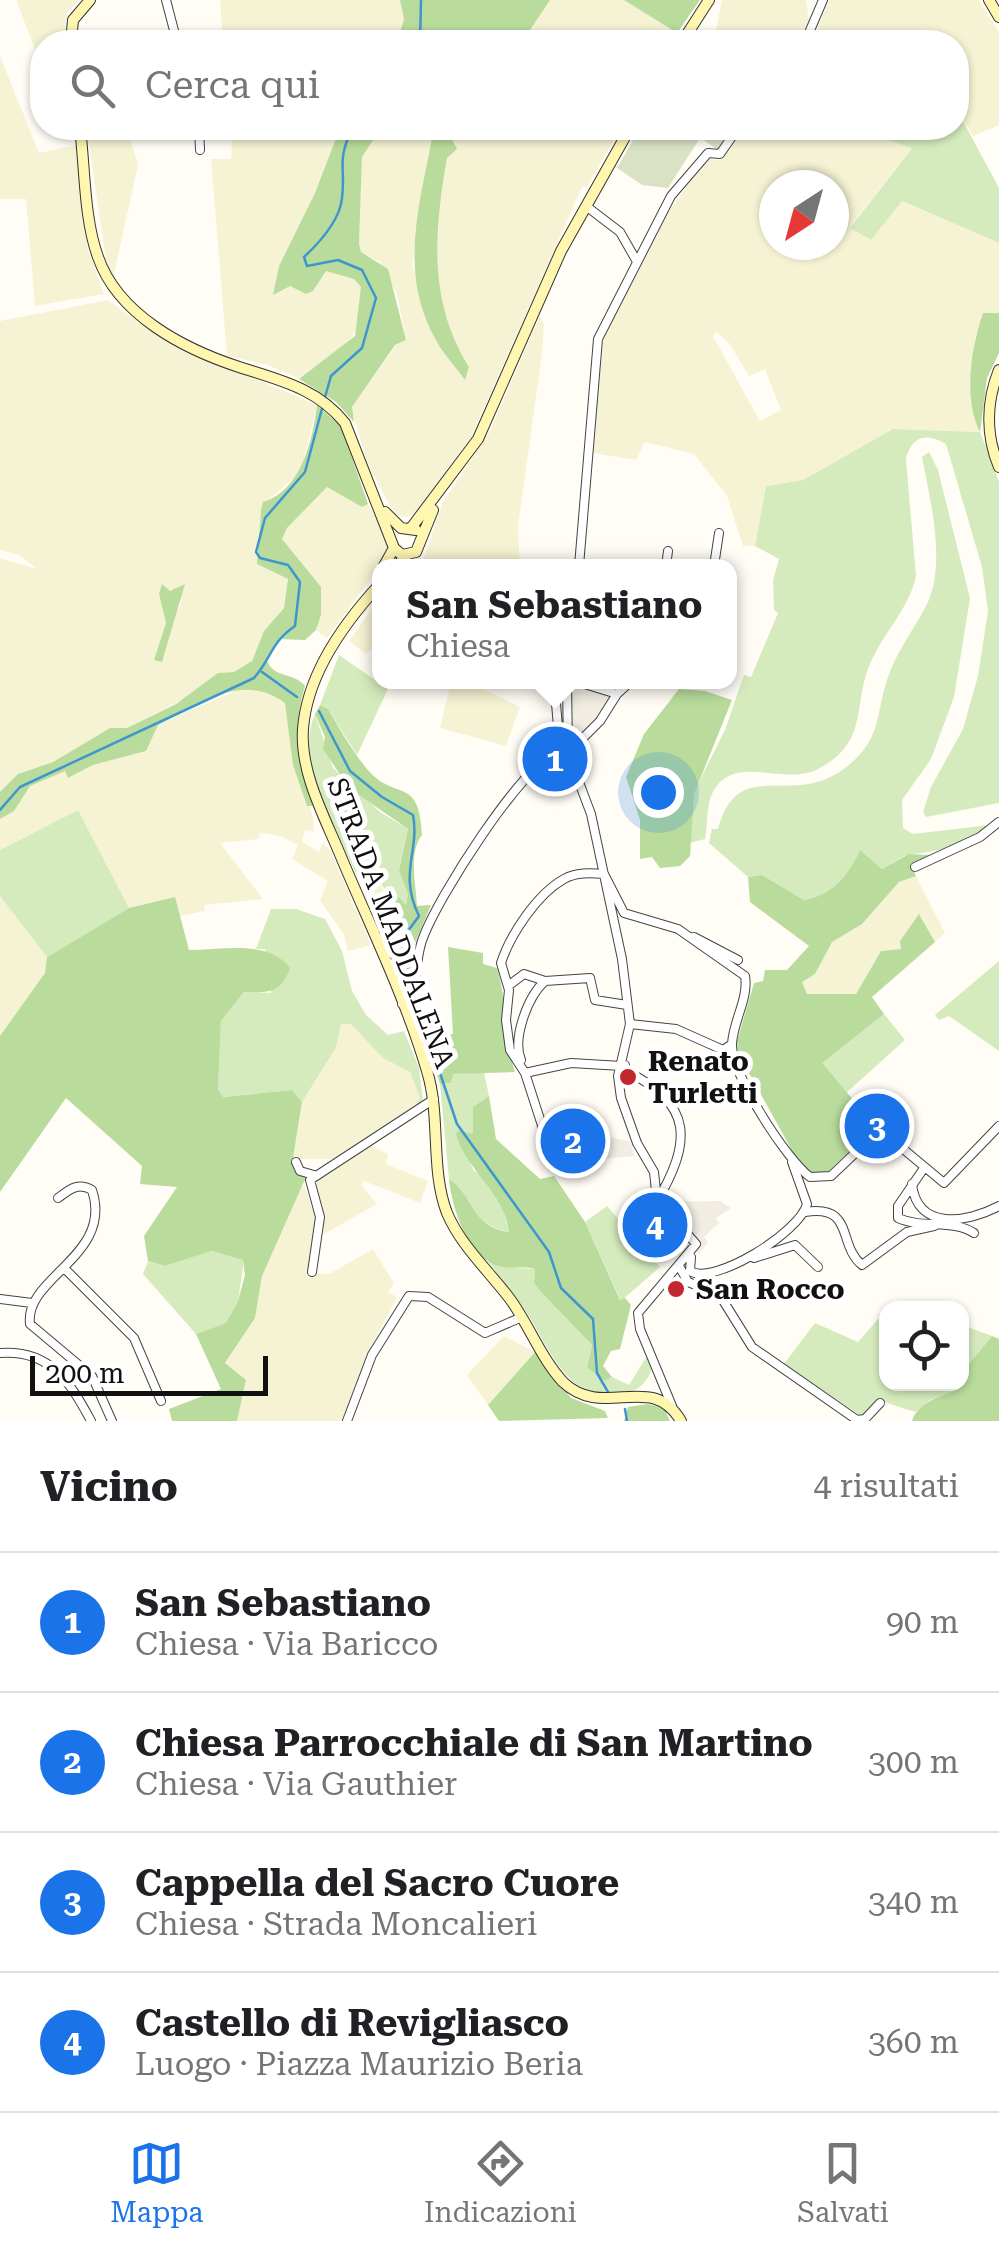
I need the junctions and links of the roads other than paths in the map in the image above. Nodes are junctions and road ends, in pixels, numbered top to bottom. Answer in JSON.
{"nodes":[{"id":1,"x":90,"y":0,"type":"edge"},
{"id":2,"x":166,"y":0,"type":"edge"},
{"id":3,"x":709,"y":0,"type":"edge"},
{"id":4,"x":823,"y":0,"type":"edge"},
{"id":5,"x":989,"y":0,"type":"edge"},
{"id":6,"x":999,"y":17,"type":"edge"},
{"id":7,"x":72,"y":30,"type":"edge"},
{"id":8,"x":174,"y":30,"type":"edge"},
{"id":9,"x":690,"y":30,"type":"edge"},
{"id":10,"x":810,"y":30,"type":"edge"},
{"id":11,"x":82,"y":140,"type":"edge"},
{"id":12,"x":200,"y":140,"type":"edge"},
{"id":13,"x":623,"y":140,"type":"edge"},
{"id":14,"x":730,"y":140,"type":"edge"},
{"id":15,"x":200,"y":150,"type":"dead end"},
{"id":16,"x":586,"y":206,"type":"junction"},
{"id":17,"x":636,"y":260,"type":"junction"},
{"id":18,"x":999,"y":370,"type":"edge"},
{"id":19,"x":999,"y":467,"type":"edge"},
{"id":20,"x":719,"y":533,"type":"dead end"},
{"id":21,"x":404,"y":535,"type":"junction"},
{"id":22,"x":668,"y":551,"type":"dead end"},
{"id":23,"x":389,"y":559,"type":"edge"},
{"id":24,"x":411,"y":559,"type":"edge"},
{"id":25,"x":580,"y":559,"type":"edge"},
{"id":26,"x":667,"y":559,"type":"edge"},
{"id":27,"x":715,"y":559,"type":"edge"},
{"id":28,"x":372,"y":589,"type":"edge"},
{"id":29,"x":372,"y":593,"type":"edge"},
{"id":30,"x":367,"y":598,"type":"junction"},
{"id":31,"x":550,"y":689,"type":"edge"},
{"id":32,"x":568,"y":689,"type":"edge"},
{"id":33,"x":601,"y":689,"type":"edge"},
{"id":34,"x":622,"y":689,"type":"edge"},
{"id":35,"x":617,"y":694,"type":"junction"},
{"id":36,"x":564,"y":752,"type":"junction"},
{"id":37,"x":999,"y":822,"type":"edge"},
{"id":38,"x":915,"y":867,"type":"dead end"},
{"id":39,"x":604,"y":874,"type":"junction"},
{"id":40,"x":691,"y":938,"type":"junction"},
{"id":41,"x":738,"y":960,"type":"dead end"},
{"id":42,"x":545,"y":981,"type":"junction"},
{"id":43,"x":508,"y":986,"type":"junction"},
{"id":44,"x":402,"y":1004,"type":"junction"},
{"id":45,"x":628,"y":1005,"type":"junction"},
{"id":46,"x":630,"y":1024,"type":"junction"},
{"id":47,"x":628,"y":1041,"type":"junction"},
{"id":48,"x":732,"y":1044,"type":"junction"},
{"id":49,"x":622,"y":1066,"type":"junction"},
{"id":50,"x":525,"y":1074,"type":"junction"},
{"id":51,"x":434,"y":1099,"type":"junction"},
{"id":52,"x":999,"y":1126,"type":"edge"},
{"id":53,"x":632,"y":1132,"type":"junction"},
{"id":54,"x":637,"y":1156,"type":"dead end"},
{"id":55,"x":594,"y":1157,"type":"dead end"},
{"id":56,"x":296,"y":1162,"type":"dead end"},
{"id":57,"x":792,"y":1162,"type":"junction"},
{"id":58,"x":924,"y":1168,"type":"junction"},
{"id":59,"x":314,"y":1175,"type":"junction"},
{"id":60,"x":912,"y":1184,"type":"junction"},
{"id":61,"x":58,"y":1198,"type":"dead end"},
{"id":62,"x":656,"y":1205,"type":"junction"},
{"id":63,"x":999,"y":1206,"type":"edge"},
{"id":64,"x":806,"y":1212,"type":"junction"},
{"id":65,"x":934,"y":1226,"type":"junction"},
{"id":66,"x":974,"y":1232,"type":"dead end"},
{"id":67,"x":692,"y":1253,"type":"junction"},
{"id":68,"x":742,"y":1260,"type":"junction"},
{"id":69,"x":679,"y":1266,"type":"junction"},
{"id":70,"x":818,"y":1267,"type":"dead end"},
{"id":71,"x":65,"y":1269,"type":"junction"},
{"id":72,"x":312,"y":1272,"type":"dead end"},
{"id":73,"x":0,"y":1300,"type":"edge"},
{"id":74,"x":32,"y":1303,"type":"junction"},
{"id":75,"x":522,"y":1317,"type":"junction"},
{"id":76,"x":0,"y":1353,"type":"edge"},
{"id":77,"x":656,"y":1367,"type":"junction"},
{"id":78,"x":657,"y":1398,"type":"junction"},
{"id":79,"x":161,"y":1401,"type":"dead end"},
{"id":80,"x":880,"y":1403,"type":"dead end"},
{"id":81,"x":672,"y":1406,"type":"junction"},
{"id":82,"x":92,"y":1421,"type":"edge"},
{"id":83,"x":112,"y":1421,"type":"edge"},
{"id":84,"x":347,"y":1421,"type":"edge"},
{"id":85,"x":681,"y":1421,"type":"edge"}],
"edges":[{"from":1,"to":7,"type":"street"},
{"from":2,"to":8,"type":"street"},
{"from":3,"to":9,"type":"street"},
{"from":4,"to":10,"type":"street"},
{"from":5,"to":6,"type":"street"},
{"from":11,"to":21,"type":"street"},
{"from":12,"to":15,"type":"street"},
{"from":13,"to":16,"type":"street"},
{"from":14,"to":17,"type":"street"},
{"from":16,"to":17,"type":"street"},
{"from":16,"to":21,"type":"street"},
{"from":17,"to":25,"type":"street"},
{"from":18,"to":19,"type":"street"},
{"from":20,"to":27,"type":"street"},
{"from":21,"to":23,"type":"street"},
{"from":21,"to":24,"type":"street"},
{"from":21,"to":24,"type":"street"},
{"from":22,"to":26,"type":"street"},
{"from":28,"to":30,"type":"street","name":"STRADA MADDALENA"},
{"from":29,"to":30,"type":"street","name":"STRADA MADDALENA"},
{"from":30,"to":44,"type":"street","name":"STRADA MADDALENA"},
{"from":31,"to":36,"type":"street"},
{"from":32,"to":36,"type":"street"},
{"from":33,"to":35,"type":"street"},
{"from":34,"to":35,"type":"street"},
{"from":35,"to":36,"type":"street"},
{"from":36,"to":39,"type":"street"},
{"from":36,"to":44,"type":"street"},
{"from":37,"to":38,"type":"street"},
{"from":39,"to":40,"type":"street"},
{"from":39,"to":43,"type":"street"},
{"from":39,"to":45,"type":"street"},
{"from":40,"to":41,"type":"street"},
{"from":40,"to":48,"type":"street"},
{"from":42,"to":43,"type":"street"},
{"from":42,"to":45,"type":"street"},
{"from":42,"to":50,"type":"street"},
{"from":43,"to":50,"type":"street"},
{"from":44,"to":51,"type":"street","name":"STRADA MADDALENA"},
{"from":45,"to":46,"type":"street"},
{"from":46,"to":47,"type":"street"},
{"from":46,"to":48,"type":"street"},
{"from":47,"to":49,"type":"street"},
{"from":47,"to":62,"type":"street"},
{"from":48,"to":57,"type":"street"},
{"from":49,"to":50,"type":"street"},
{"from":49,"to":53,"type":"street"},
{"from":50,"to":55,"type":"street"},
{"from":51,"to":59,"type":"street"},
{"from":51,"to":75,"type":"street","name":"STRADA MADDALENA"},
{"from":52,"to":58,"type":"street"},
{"from":53,"to":54,"type":"street"},
{"from":53,"to":62,"type":"street"},
{"from":56,"to":59,"type":"street"},
{"from":57,"to":58,"type":"street"},
{"from":57,"to":64,"type":"street"},
{"from":58,"to":60,"type":"street"},
{"from":59,"to":72,"type":"street"},
{"from":60,"to":63,"type":"street"},
{"from":60,"to":65,"type":"street"},
{"from":61,"to":71,"type":"street"},
{"from":62,"to":67,"type":"street"},
{"from":64,"to":65,"type":"street"},
{"from":64,"to":68,"type":"street"},
{"from":65,"to":66,"type":"street"},
{"from":67,"to":68,"type":"street"},
{"from":67,"to":69,"type":"street"},
{"from":68,"to":70,"type":"street"},
{"from":69,"to":77,"type":"street"},
{"from":69,"to":80,"type":"street"},
{"from":71,"to":74,"type":"street"},
{"from":71,"to":79,"type":"street"},
{"from":73,"to":74,"type":"street"},
{"from":74,"to":83,"type":"street"},
{"from":75,"to":78,"type":"street","name":"STRADA MADDALENA"},
{"from":75,"to":84,"type":"street"},
{"from":76,"to":82,"type":"street"},
{"from":77,"to":78,"type":"street"},
{"from":77,"to":81,"type":"street"},
{"from":78,"to":81,"type":"street"},
{"from":81,"to":85,"type":"street"}]}
